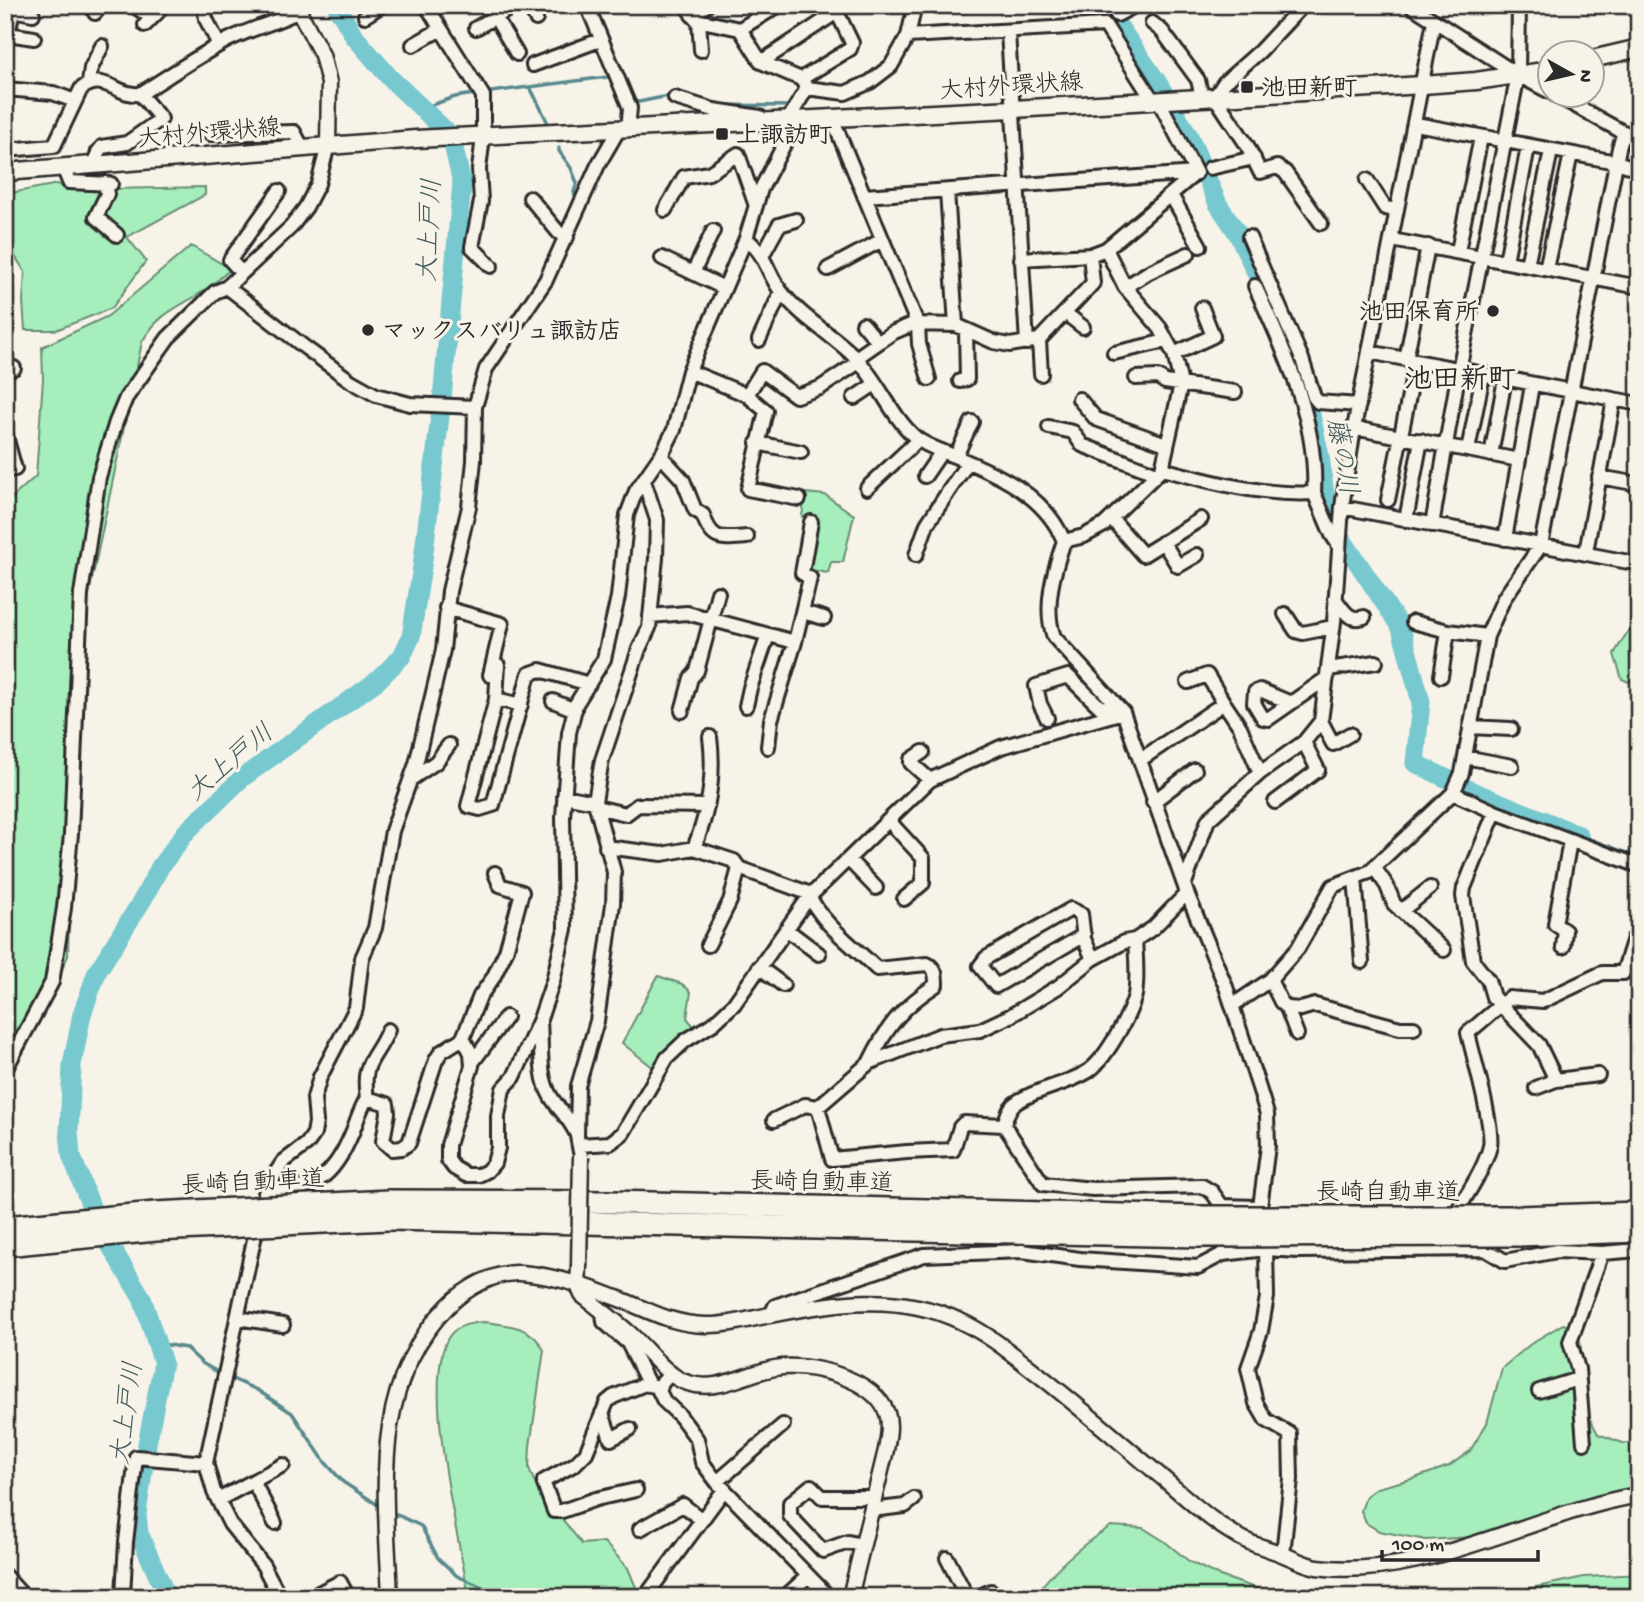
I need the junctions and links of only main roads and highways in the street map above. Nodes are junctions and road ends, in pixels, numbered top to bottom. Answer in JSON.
{"nodes":[{"id":1,"x":1639,"y":48,"type":"edge"},
{"id":2,"x":1606,"y":56,"type":"edge"},
{"id":3,"x":1536,"y":72,"type":"edge"},
{"id":4,"x":5,"y":172,"type":"edge"},
{"id":5,"x":389,"y":1210,"type":"junction"},
{"id":6,"x":1639,"y":1211,"type":"edge"},
{"id":7,"x":1518,"y":1226,"type":"junction"},
{"id":8,"x":5,"y":1227,"type":"edge"},
{"id":9,"x":1639,"y":1231,"type":"edge"},
{"id":10,"x":5,"y":1245,"type":"edge"}],
"edges":[{"from":1,"to":2,"type":"main road"},
{"from":3,"to":4,"type":"main road","name":"大村外環状線"},
{"from":5,"to":7,"type":"highway","name":"長崎自動車道","bridge":true},
{"from":5,"to":8,"type":"highway","name":"長崎自動車道","bridge":true},
{"from":5,"to":10,"type":"highway","name":"長崎自動車道","bridge":true},
{"from":6,"to":7,"type":"highway","name":"長崎自動車道"},
{"from":7,"to":9,"type":"highway","name":"長崎自動車道"}]}
